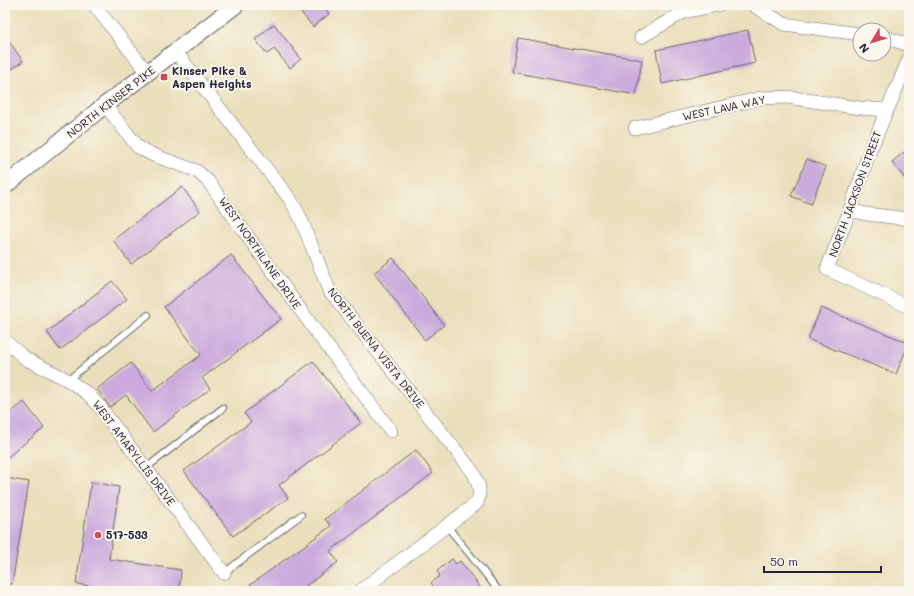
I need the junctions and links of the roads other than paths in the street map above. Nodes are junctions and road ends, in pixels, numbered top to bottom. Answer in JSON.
{"nodes":[{"id":1,"x":94,"y":5,"type":"edge"},
{"id":2,"x":236,"y":5,"type":"edge"},
{"id":3,"x":718,"y":5,"type":"edge"},
{"id":4,"x":753,"y":5,"type":"edge"},
{"id":5,"x":852,"y":33,"type":"edge"},
{"id":6,"x":641,"y":37,"type":"dead end"},
{"id":7,"x":892,"y":40,"type":"edge"},
{"id":8,"x":909,"y":45,"type":"edge"},
{"id":9,"x":176,"y":52,"type":"junction"},
{"id":10,"x":909,"y":59,"type":"edge"},
{"id":11,"x":148,"y":73,"type":"junction"},
{"id":12,"x":105,"y":105,"type":"junction"},
{"id":13,"x":887,"y":110,"type":"junction"},
{"id":14,"x":635,"y":128,"type":"dead end"},
{"id":15,"x":9,"y":179,"type":"edge"},
{"id":16,"x":850,"y":210,"type":"junction"},
{"id":17,"x":909,"y":220,"type":"edge"},
{"id":18,"x":909,"y":307,"type":"edge"},
{"id":19,"x":148,"y":316,"type":"dead end"},
{"id":20,"x":5,"y":341,"type":"edge"},
{"id":21,"x":68,"y":380,"type":"junction"},
{"id":22,"x":223,"y":408,"type":"dead end"},
{"id":23,"x":391,"y":431,"type":"dead end"},
{"id":24,"x":146,"y":468,"type":"junction"},
{"id":25,"x":301,"y":516,"type":"dead end"},
{"id":26,"x":447,"y":526,"type":"junction"},
{"id":27,"x":224,"y":573,"type":"joint"},
{"id":28,"x":360,"y":591,"type":"edge"},
{"id":29,"x":499,"y":591,"type":"edge"}],
"edges":[{"from":1,"to":11,"type":"street"},
{"from":2,"to":9,"type":"street","name":"NORTH KINSER PIKE"},
{"from":3,"to":6,"type":"street"},
{"from":4,"to":5,"type":"street"},
{"from":7,"to":8,"type":"street"},
{"from":9,"to":11,"type":"street","name":"NORTH KINSER PIKE"},
{"from":9,"to":26,"type":"street","name":"NORTH BUENA VISTA DRIVE"},
{"from":10,"to":13,"type":"street","name":"NORTH JACKSON STREET"},
{"from":11,"to":12,"type":"street","name":"NORTH KINSER PIKE"},
{"from":12,"to":15,"type":"street","name":"NORTH KINSER PIKE"},
{"from":12,"to":23,"type":"street","name":"WEST NORTHLANE DRIVE"},
{"from":13,"to":14,"type":"street","name":"WEST LAVA WAY"},
{"from":13,"to":16,"type":"street","name":"NORTH JACKSON STREET"},
{"from":16,"to":17,"type":"street"},
{"from":16,"to":18,"type":"street","name":"NORTH JACKSON STREET"},
{"from":19,"to":21,"type":"lane"},
{"from":20,"to":21,"type":"street","name":"WEST AMARYLLIS DRIVE"},
{"from":21,"to":24,"type":"street","name":"WEST AMARYLLIS DRIVE"},
{"from":22,"to":24,"type":"lane"},
{"from":24,"to":27,"type":"street","name":"WEST AMARYLLIS DRIVE"},
{"from":25,"to":27,"type":"lane"},
{"from":26,"to":28,"type":"street","name":"NORTH BUENA VISTA DRIVE"},
{"from":26,"to":29,"type":"lane"}]}
